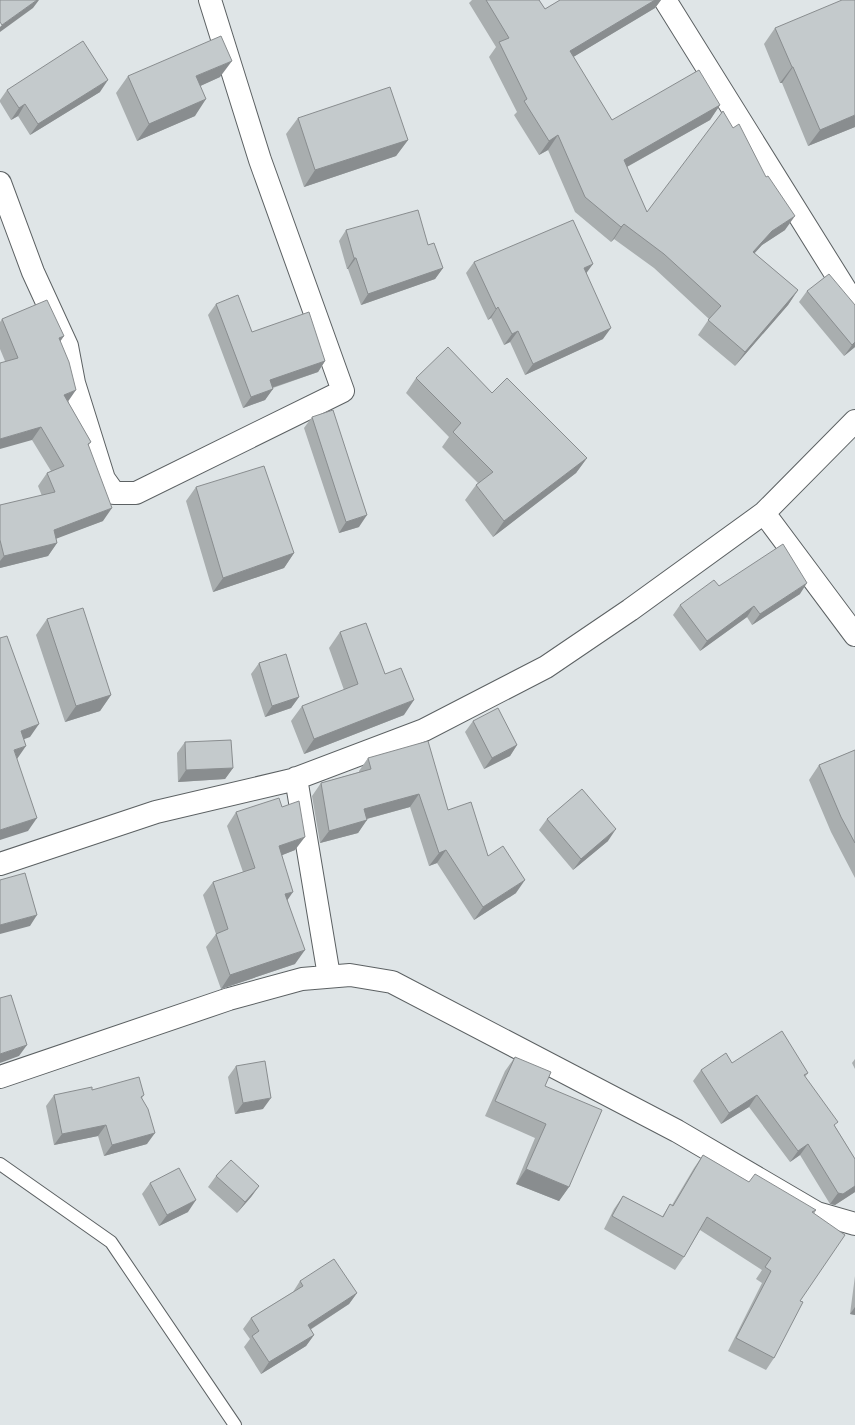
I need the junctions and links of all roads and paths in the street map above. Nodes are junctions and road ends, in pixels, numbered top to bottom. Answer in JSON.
{"nodes":[{"id":1,"x":210,"y":0,"type":"edge"},
{"id":2,"x":665,"y":0,"type":"edge"},
{"id":3,"x":0,"y":183,"type":"edge"},
{"id":4,"x":855,"y":305,"type":"edge"},
{"id":5,"x":854,"y":423,"type":"edge"},
{"id":6,"x":764,"y":513,"type":"junction"},
{"id":7,"x":855,"y":635,"type":"edge"},
{"id":8,"x":296,"y":778,"type":"junction"},
{"id":9,"x":0,"y":864,"type":"edge"},
{"id":10,"x":329,"y":976,"type":"junction"},
{"id":11,"x":0,"y":1077,"type":"edge"},
{"id":12,"x":0,"y":1164,"type":"edge"},
{"id":13,"x":855,"y":1224,"type":"edge"},
{"id":14,"x":235,"y":1425,"type":"edge"}],
"edges":[{"from":1,"to":3,"type":"street"},
{"from":2,"to":4,"type":"street"},
{"from":5,"to":6,"type":"street"},
{"from":6,"to":7,"type":"street"},
{"from":6,"to":8,"type":"street"},
{"from":8,"to":9,"type":"street"},
{"from":8,"to":10,"type":"street"},
{"from":10,"to":11,"type":"street"},
{"from":10,"to":13,"type":"street"},
{"from":12,"to":14,"type":"lane"}]}
